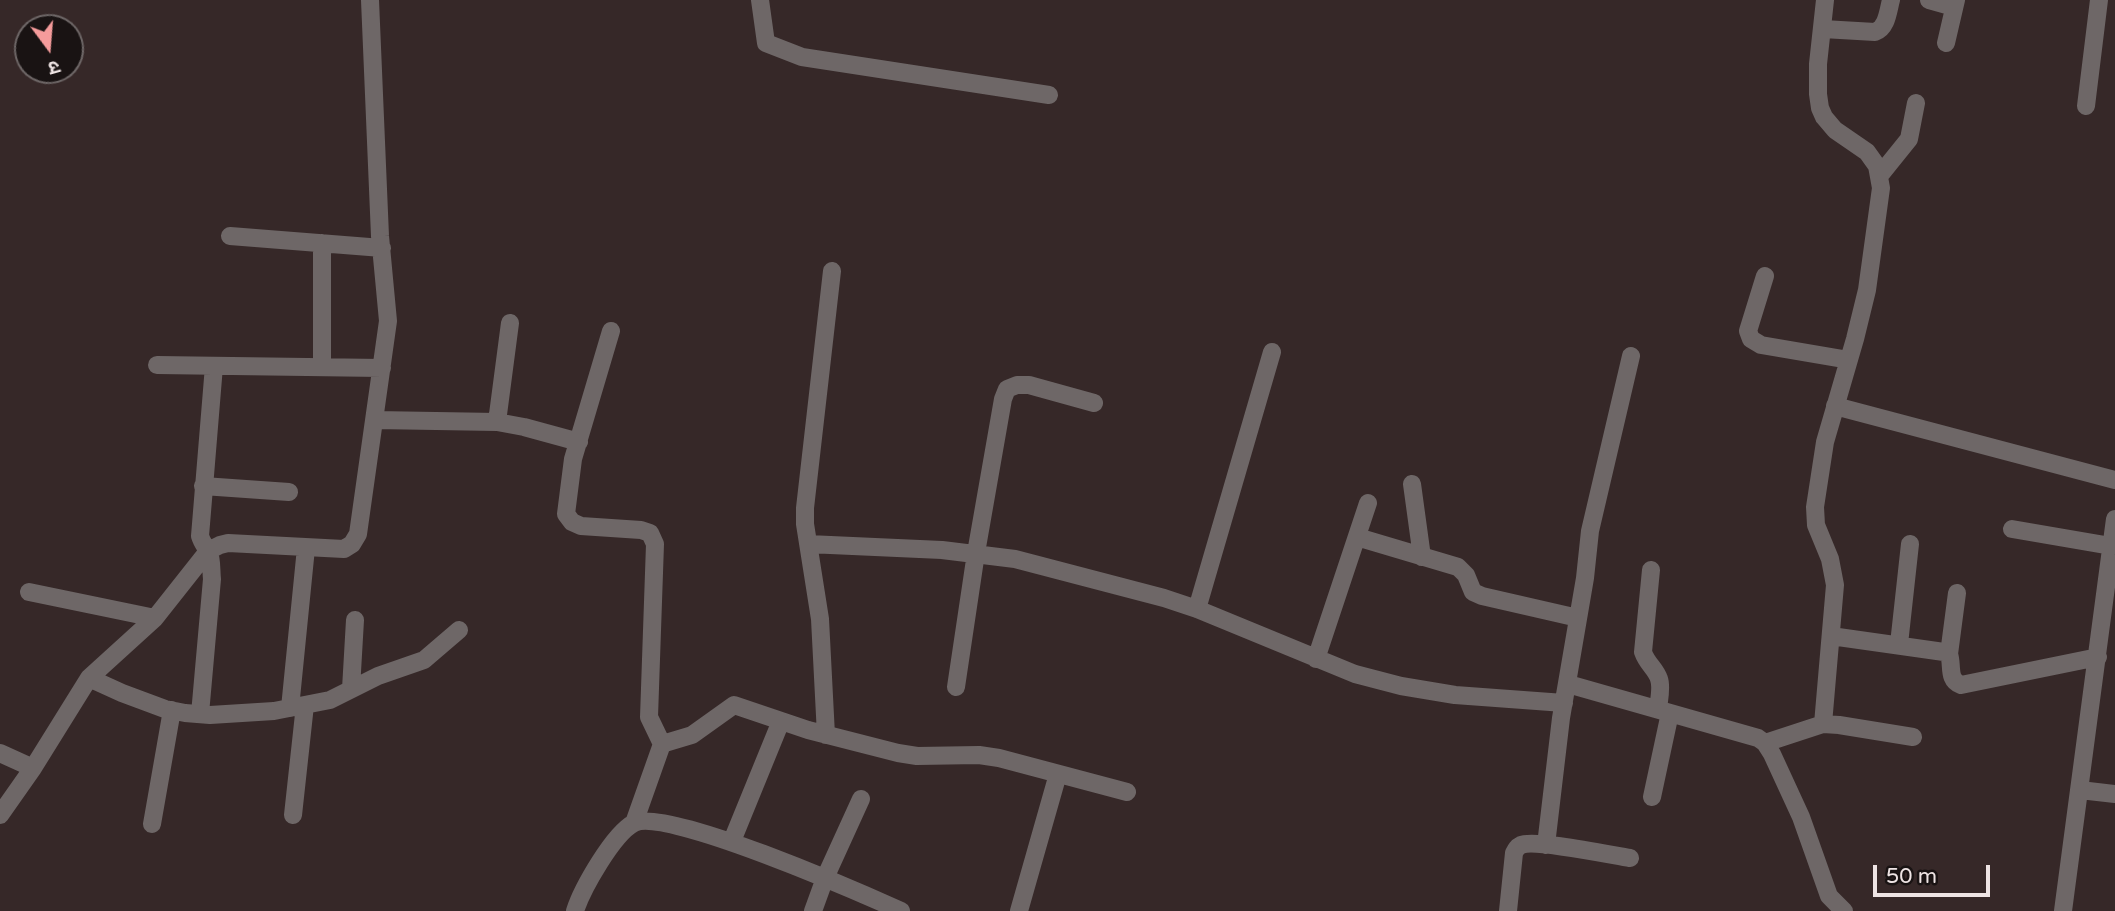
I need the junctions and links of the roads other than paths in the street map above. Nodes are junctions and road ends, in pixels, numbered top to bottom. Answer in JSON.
{"nodes":[{"id":1,"x":370,"y":0,"type":"edge"},
{"id":2,"x":760,"y":0,"type":"edge"},
{"id":3,"x":1825,"y":0,"type":"edge"},
{"id":4,"x":1891,"y":0,"type":"edge"},
{"id":5,"x":1929,"y":0,"type":"edge"},
{"id":6,"x":2098,"y":0,"type":"edge"},
{"id":7,"x":1955,"y":4,"type":"edge"},
{"id":8,"x":1823,"y":29,"type":"junction"},
{"id":9,"x":1946,"y":43,"type":"dead end"},
{"id":10,"x":1049,"y":95,"type":"dead end"},
{"id":11,"x":1916,"y":103,"type":"dead end"},
{"id":12,"x":2086,"y":106,"type":"dead end"},
{"id":13,"x":1880,"y":175,"type":"junction"},
{"id":14,"x":230,"y":236,"type":"dead end"},
{"id":15,"x":322,"y":243,"type":"junction"},
{"id":16,"x":382,"y":248,"type":"junction"},
{"id":17,"x":832,"y":271,"type":"dead end"},
{"id":18,"x":1765,"y":276,"type":"dead end"},
{"id":19,"x":510,"y":323,"type":"dead end"},
{"id":20,"x":611,"y":331,"type":"dead end"},
{"id":21,"x":1272,"y":352,"type":"dead end"},
{"id":22,"x":1631,"y":356,"type":"dead end"},
{"id":23,"x":1849,"y":360,"type":"junction"},
{"id":24,"x":157,"y":366,"type":"dead end"},
{"id":25,"x":214,"y":366,"type":"junction"},
{"id":26,"x":322,"y":368,"type":"junction"},
{"id":27,"x":382,"y":368,"type":"junction"},
{"id":28,"x":1094,"y":403,"type":"dead end"},
{"id":29,"x":1835,"y":406,"type":"junction"},
{"id":30,"x":375,"y":419,"type":"junction"},
{"id":31,"x":497,"y":422,"type":"junction"},
{"id":32,"x":579,"y":442,"type":"junction"},
{"id":33,"x":2115,"y":480,"type":"edge"},
{"id":34,"x":1412,"y":484,"type":"dead end"},
{"id":35,"x":204,"y":486,"type":"junction"},
{"id":36,"x":289,"y":492,"type":"dead end"},
{"id":37,"x":1368,"y":503,"type":"dead end"},
{"id":38,"x":2115,"y":519,"type":"edge"},
{"id":39,"x":2012,"y":528,"type":"dead end"},
{"id":40,"x":1357,"y":537,"type":"junction"},
{"id":41,"x":808,"y":544,"type":"junction"},
{"id":42,"x":1910,"y":544,"type":"dead end"},
{"id":43,"x":2111,"y":546,"type":"junction"},
{"id":44,"x":306,"y":548,"type":"junction"},
{"id":45,"x":208,"y":551,"type":"junction"},
{"id":46,"x":976,"y":553,"type":"junction"},
{"id":47,"x":1422,"y":557,"type":"junction"},
{"id":48,"x":1650,"y":570,"type":"dead end"},
{"id":49,"x":29,"y":592,"type":"dead end"},
{"id":50,"x":1957,"y":593,"type":"dead end"},
{"id":51,"x":1197,"y":609,"type":"junction"},
{"id":52,"x":155,"y":618,"type":"junction"},
{"id":53,"x":1578,"y":618,"type":"junction"},
{"id":54,"x":355,"y":620,"type":"dead end"},
{"id":55,"x":459,"y":630,"type":"dead end"},
{"id":56,"x":1831,"y":636,"type":"junction"},
{"id":57,"x":1899,"y":644,"type":"junction"},
{"id":58,"x":1949,"y":654,"type":"junction"},
{"id":59,"x":2098,"y":657,"type":"junction"},
{"id":60,"x":1316,"y":659,"type":"junction"},
{"id":61,"x":89,"y":678,"type":"junction"},
{"id":62,"x":1568,"y":684,"type":"junction"},
{"id":63,"x":956,"y":687,"type":"dead end"},
{"id":64,"x":351,"y":689,"type":"junction"},
{"id":65,"x":1564,"y":703,"type":"junction"},
{"id":66,"x":297,"y":707,"type":"junction"},
{"id":67,"x":172,"y":710,"type":"junction"},
{"id":68,"x":1664,"y":711,"type":"junction"},
{"id":69,"x":200,"y":714,"type":"junction"},
{"id":70,"x":781,"y":721,"type":"junction"},
{"id":71,"x":1823,"y":724,"type":"junction"},
{"id":72,"x":826,"y":735,"type":"junction"},
{"id":73,"x":1913,"y":737,"type":"dead end"},
{"id":74,"x":1765,"y":743,"type":"junction"},
{"id":75,"x":662,"y":744,"type":"junction"},
{"id":76,"x":0,"y":753,"type":"edge"},
{"id":77,"x":33,"y":768,"type":"junction"},
{"id":78,"x":1058,"y":774,"type":"junction"},
{"id":79,"x":2080,"y":790,"type":"junction"},
{"id":80,"x":1127,"y":792,"type":"dead end"},
{"id":81,"x":2115,"y":794,"type":"edge"},
{"id":82,"x":1652,"y":797,"type":"dead end"},
{"id":83,"x":861,"y":799,"type":"dead end"},
{"id":84,"x":0,"y":815,"type":"edge"},
{"id":85,"x":293,"y":815,"type":"dead end"},
{"id":86,"x":634,"y":823,"type":"junction"},
{"id":87,"x":152,"y":824,"type":"dead end"},
{"id":88,"x":732,"y":841,"type":"junction"},
{"id":89,"x":1546,"y":845,"type":"junction"},
{"id":90,"x":1630,"y":858,"type":"dead end"},
{"id":91,"x":825,"y":878,"type":"junction"},
{"id":92,"x":1826,"y":904,"type":"edge"},
{"id":93,"x":575,"y":911,"type":"edge"},
{"id":94,"x":813,"y":911,"type":"edge"},
{"id":95,"x":901,"y":911,"type":"edge"},
{"id":96,"x":1019,"y":911,"type":"edge"},
{"id":97,"x":1508,"y":911,"type":"edge"},
{"id":98,"x":1844,"y":911,"type":"edge"},
{"id":99,"x":2063,"y":911,"type":"edge"}],
"edges":[{"from":1,"to":16,"type":"street"},
{"from":2,"to":10,"type":"street"},
{"from":3,"to":8,"type":"street"},
{"from":4,"to":8,"type":"street"},
{"from":5,"to":7,"type":"street"},
{"from":6,"to":12,"type":"street"},
{"from":7,"to":9,"type":"street"},
{"from":8,"to":13,"type":"street"},
{"from":11,"to":13,"type":"street"},
{"from":13,"to":23,"type":"street"},
{"from":14,"to":15,"type":"street"},
{"from":15,"to":16,"type":"street"},
{"from":15,"to":26,"type":"street"},
{"from":16,"to":27,"type":"street"},
{"from":17,"to":41,"type":"street"},
{"from":18,"to":23,"type":"street"},
{"from":19,"to":31,"type":"street"},
{"from":20,"to":32,"type":"street"},
{"from":21,"to":51,"type":"street"},
{"from":22,"to":53,"type":"street"},
{"from":23,"to":29,"type":"street"},
{"from":24,"to":25,"type":"street"},
{"from":25,"to":26,"type":"street"},
{"from":25,"to":35,"type":"street"},
{"from":26,"to":27,"type":"street"},
{"from":27,"to":30,"type":"street"},
{"from":28,"to":46,"type":"street"},
{"from":29,"to":33,"type":"street"},
{"from":29,"to":56,"type":"street"},
{"from":30,"to":31,"type":"street"},
{"from":30,"to":44,"type":"street"},
{"from":31,"to":32,"type":"street"},
{"from":32,"to":75,"type":"street"},
{"from":34,"to":47,"type":"street"},
{"from":35,"to":36,"type":"street"},
{"from":35,"to":45,"type":"street"},
{"from":37,"to":40,"type":"street"},
{"from":38,"to":43,"type":"street"},
{"from":39,"to":43,"type":"street"},
{"from":40,"to":47,"type":"street"},
{"from":40,"to":60,"type":"street"},
{"from":41,"to":46,"type":"street"},
{"from":41,"to":72,"type":"street"},
{"from":42,"to":57,"type":"street"},
{"from":43,"to":59,"type":"street"},
{"from":44,"to":45,"type":"street"},
{"from":44,"to":66,"type":"street"},
{"from":45,"to":52,"type":"street"},
{"from":45,"to":69,"type":"street"},
{"from":46,"to":51,"type":"street"},
{"from":46,"to":63,"type":"street"},
{"from":47,"to":53,"type":"street"},
{"from":48,"to":68,"type":"street"},
{"from":49,"to":52,"type":"street"},
{"from":50,"to":58,"type":"street"},
{"from":51,"to":60,"type":"street"},
{"from":52,"to":61,"type":"street"},
{"from":53,"to":62,"type":"street"},
{"from":54,"to":64,"type":"street"},
{"from":55,"to":64,"type":"street"},
{"from":56,"to":57,"type":"street"},
{"from":56,"to":71,"type":"street"},
{"from":57,"to":58,"type":"street"},
{"from":58,"to":59,"type":"street"},
{"from":59,"to":79,"type":"street"},
{"from":60,"to":65,"type":"street"},
{"from":61,"to":67,"type":"street"},
{"from":61,"to":77,"type":"street"},
{"from":62,"to":65,"type":"street"},
{"from":62,"to":68,"type":"street"},
{"from":64,"to":66,"type":"street"},
{"from":65,"to":89,"type":"street"},
{"from":66,"to":69,"type":"street"},
{"from":66,"to":85,"type":"street"},
{"from":67,"to":69,"type":"street"},
{"from":67,"to":87,"type":"street"},
{"from":68,"to":74,"type":"street"},
{"from":68,"to":82,"type":"street"},
{"from":70,"to":72,"type":"street"},
{"from":70,"to":75,"type":"street"},
{"from":70,"to":88,"type":"street"},
{"from":71,"to":73,"type":"street"},
{"from":71,"to":74,"type":"street"},
{"from":72,"to":78,"type":"street"},
{"from":74,"to":92,"type":"street"},
{"from":75,"to":86,"type":"street"},
{"from":76,"to":77,"type":"street"},
{"from":77,"to":84,"type":"street"},
{"from":78,"to":80,"type":"street"},
{"from":78,"to":96,"type":"street"},
{"from":79,"to":81,"type":"street"},
{"from":79,"to":99,"type":"street"},
{"from":83,"to":91,"type":"street"},
{"from":86,"to":88,"type":"street"},
{"from":86,"to":93,"type":"street"},
{"from":88,"to":91,"type":"street"},
{"from":89,"to":90,"type":"street"},
{"from":89,"to":97,"type":"street"},
{"from":91,"to":94,"type":"street"},
{"from":91,"to":95,"type":"street"},
{"from":92,"to":98,"type":"street"}]}
